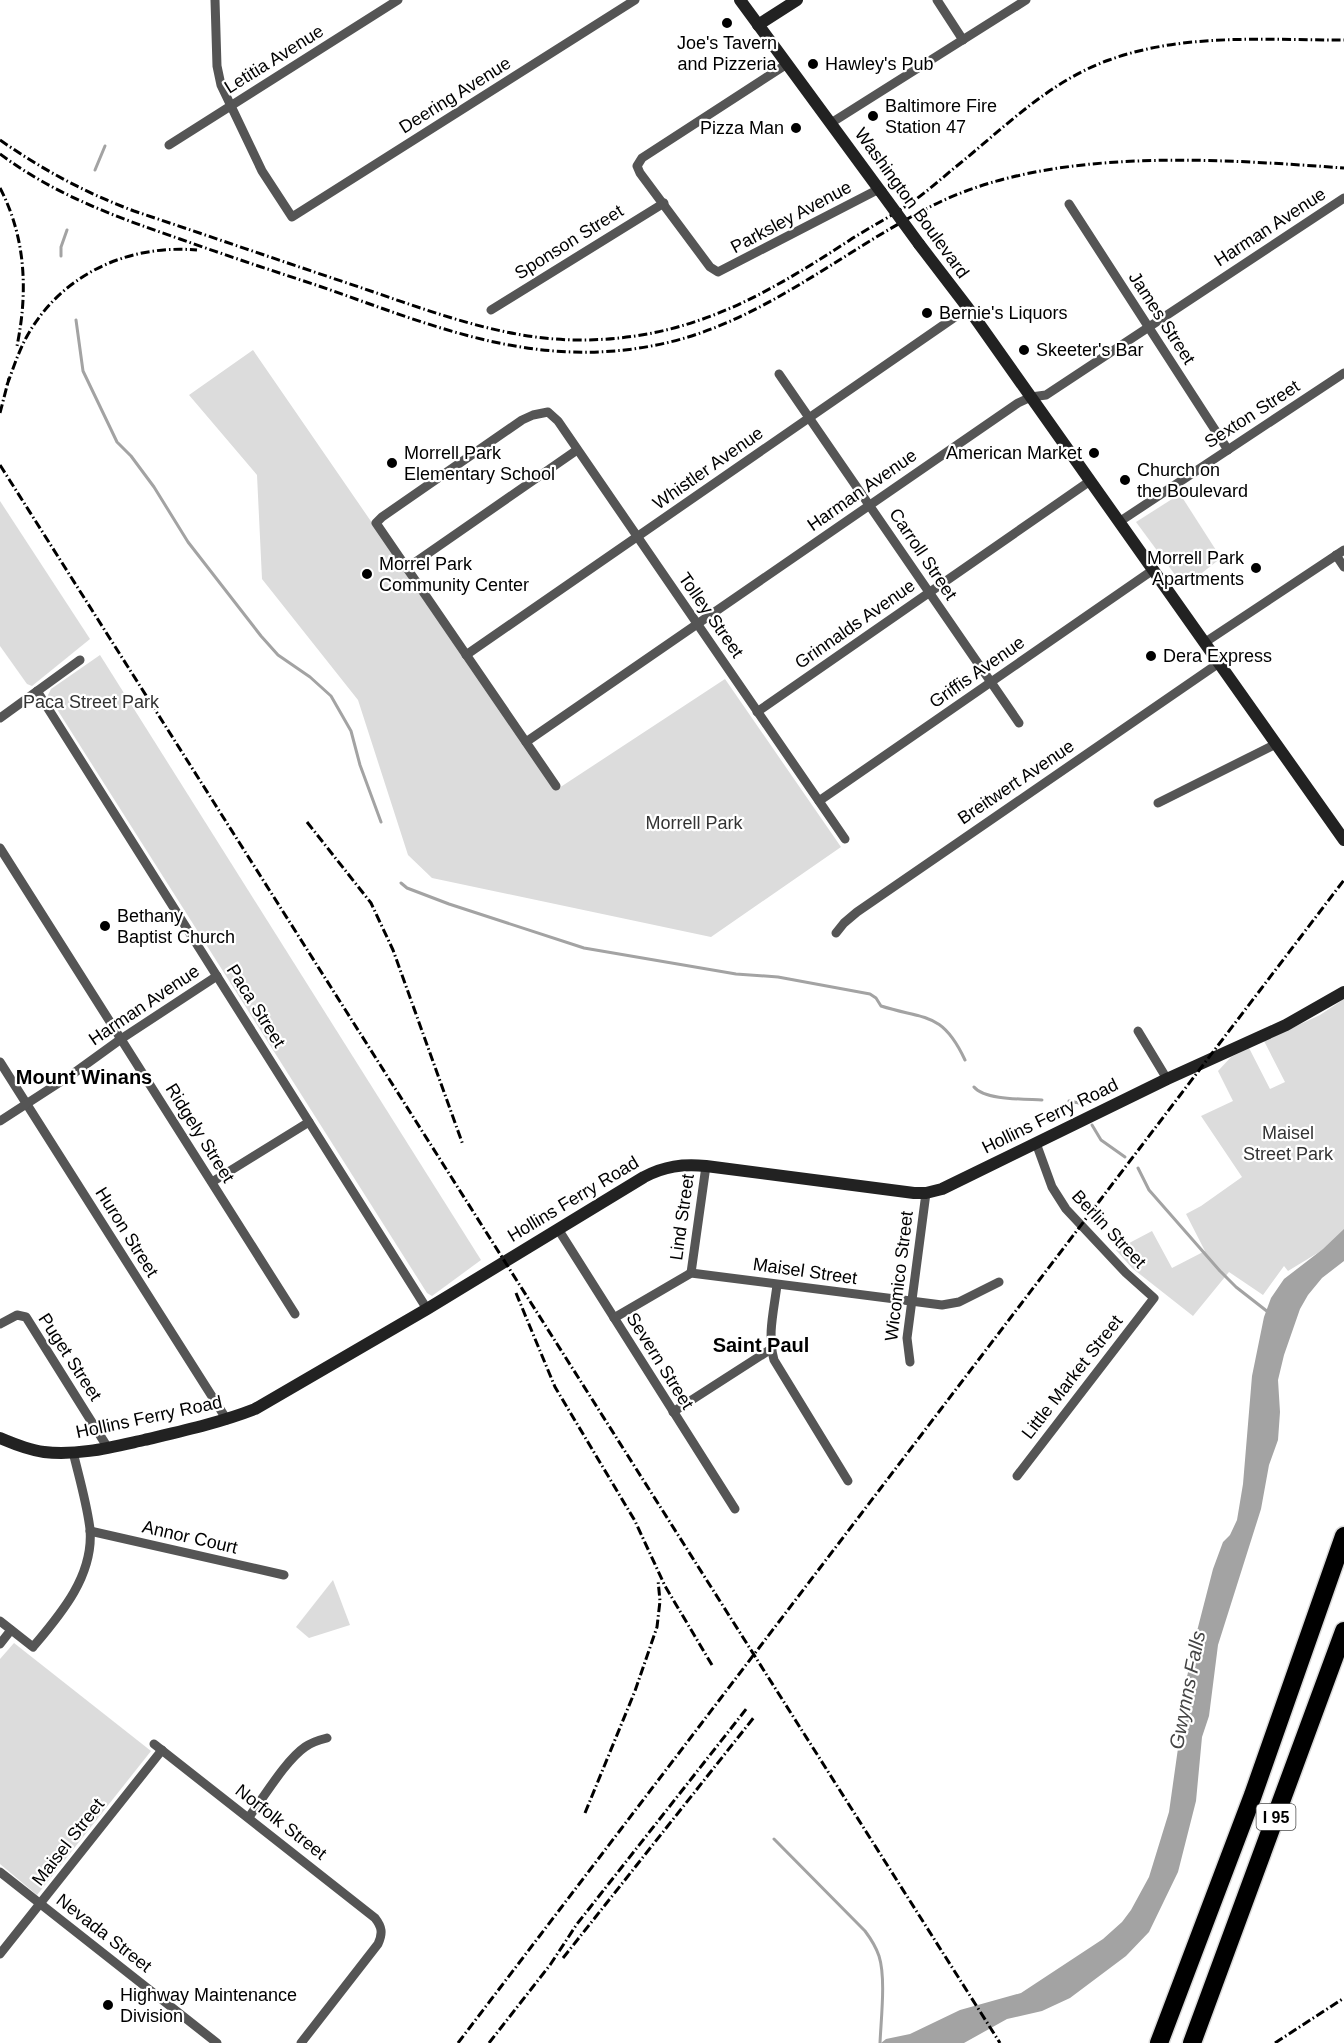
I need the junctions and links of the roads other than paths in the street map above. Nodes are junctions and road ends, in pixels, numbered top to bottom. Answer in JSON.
{"nodes":[{"id":1,"x":215,"y":0,"type":"edge"},
{"id":2,"x":398,"y":0,"type":"edge"},
{"id":3,"x":635,"y":0,"type":"edge"},
{"id":4,"x":740,"y":0,"type":"edge"},
{"id":5,"x":797,"y":0,"type":"edge"},
{"id":6,"x":936,"y":0,"type":"edge"},
{"id":7,"x":1026,"y":0,"type":"edge"},
{"id":8,"x":758,"y":25,"type":"junction"},
{"id":9,"x":963,"y":40,"type":"junction"},
{"id":10,"x":787,"y":64,"type":"junction"},
{"id":11,"x":230,"y":106,"type":"junction"},
{"id":12,"x":831,"y":123,"type":"junction"},
{"id":13,"x":169,"y":146,"type":"dead end"},
{"id":14,"x":880,"y":191,"type":"junction"},
{"id":15,"x":1344,"y":198,"type":"edge"},
{"id":16,"x":664,"y":203,"type":"junction"},
{"id":17,"x":1069,"y":204,"type":"dead end"},
{"id":18,"x":968,"y":308,"type":"junction"},
{"id":19,"x":491,"y":309,"type":"dead end"},
{"id":20,"x":1148,"y":327,"type":"junction"},
{"id":21,"x":1344,"y":373,"type":"edge"},
{"id":22,"x":780,"y":374,"type":"dead end"},
{"id":23,"x":1031,"y":397,"type":"junction"},
{"id":24,"x":810,"y":417,"type":"junction"},
{"id":25,"x":578,"y":450,"type":"junction"},
{"id":26,"x":1228,"y":450,"type":"junction"},
{"id":27,"x":1090,"y":481,"type":"junction"},
{"id":28,"x":870,"y":505,"type":"junction"},
{"id":29,"x":1119,"y":522,"type":"junction"},
{"id":30,"x":637,"y":537,"type":"junction"},
{"id":31,"x":1340,"y":553,"type":"edge"},
{"id":32,"x":1344,"y":567,"type":"edge"},
{"id":33,"x":406,"y":568,"type":"junction"},
{"id":34,"x":1153,"y":570,"type":"junction"},
{"id":35,"x":930,"y":592,"type":"junction"},
{"id":36,"x":697,"y":624,"type":"junction"},
{"id":37,"x":1204,"y":643,"type":"junction"},
{"id":38,"x":466,"y":655,"type":"junction"},
{"id":39,"x":80,"y":660,"type":"dead end"},
{"id":40,"x":1219,"y":663,"type":"junction"},
{"id":41,"x":991,"y":682,"type":"junction"},
{"id":42,"x":37,"y":691,"type":"junction"},
{"id":43,"x":758,"y":712,"type":"junction"},
{"id":44,"x":0,"y":718,"type":"edge"},
{"id":45,"x":1019,"y":723,"type":"dead end"},
{"id":46,"x":526,"y":742,"type":"junction"},
{"id":47,"x":1276,"y":744,"type":"junction"},
{"id":48,"x":556,"y":786,"type":"dead end"},
{"id":49,"x":819,"y":801,"type":"junction"},
{"id":50,"x":1158,"y":803,"type":"dead end"},
{"id":51,"x":845,"y":839,"type":"dead end"},
{"id":52,"x":1344,"y":840,"type":"edge"},
{"id":53,"x":0,"y":848,"type":"edge"},
{"id":54,"x":836,"y":933,"type":"dead end"},
{"id":55,"x":217,"y":976,"type":"junction"},
{"id":56,"x":1344,"y":992,"type":"edge"},
{"id":57,"x":1138,"y":1031,"type":"dead end"},
{"id":58,"x":121,"y":1039,"type":"junction"},
{"id":59,"x":0,"y":1062,"type":"edge"},
{"id":60,"x":1167,"y":1079,"type":"junction"},
{"id":61,"x":26,"y":1104,"type":"junction"},
{"id":62,"x":0,"y":1121,"type":"edge"},
{"id":63,"x":309,"y":1122,"type":"junction"},
{"id":64,"x":1036,"y":1143,"type":"junction"},
{"id":65,"x":706,"y":1166,"type":"junction"},
{"id":66,"x":212,"y":1182,"type":"junction"},
{"id":67,"x":926,"y":1193,"type":"junction"},
{"id":68,"x":558,"y":1229,"type":"junction"},
{"id":69,"x":691,"y":1273,"type":"junction"},
{"id":70,"x":999,"y":1282,"type":"dead end"},
{"id":71,"x":777,"y":1285,"type":"junction"},
{"id":72,"x":1154,"y":1298,"type":"joint"},
{"id":73,"x":910,"y":1302,"type":"junction"},
{"id":74,"x":427,"y":1309,"type":"junction"},
{"id":75,"x":295,"y":1314,"type":"dead end"},
{"id":76,"x":614,"y":1318,"type":"junction"},
{"id":77,"x":0,"y":1324,"type":"edge"},
{"id":78,"x":771,"y":1349,"type":"junction"},
{"id":79,"x":910,"y":1362,"type":"dead end"},
{"id":80,"x":673,"y":1412,"type":"junction"},
{"id":81,"x":227,"y":1420,"type":"junction"},
{"id":82,"x":0,"y":1438,"type":"edge"},
{"id":83,"x":108,"y":1448,"type":"junction"},
{"id":84,"x":73,"y":1452,"type":"junction"},
{"id":85,"x":1017,"y":1476,"type":"dead end"},
{"id":86,"x":848,"y":1481,"type":"dead end"},
{"id":87,"x":735,"y":1509,"type":"dead end"},
{"id":88,"x":90,"y":1531,"type":"junction"},
{"id":89,"x":1344,"y":1536,"type":"edge"},
{"id":90,"x":284,"y":1575,"type":"dead end"},
{"id":91,"x":0,"y":1621,"type":"edge"},
{"id":92,"x":11,"y":1630,"type":"junction"},
{"id":93,"x":1344,"y":1631,"type":"edge"},
{"id":94,"x":0,"y":1644,"type":"edge"},
{"id":95,"x":327,"y":1738,"type":"dead end"},
{"id":96,"x":158,"y":1747,"type":"joint"},
{"id":97,"x":249,"y":1817,"type":"junction"},
{"id":98,"x":0,"y":1872,"type":"edge"},
{"id":99,"x":40,"y":1904,"type":"junction"},
{"id":100,"x":0,"y":1954,"type":"edge"},
{"id":101,"x":217,"y":2043,"type":"edge"},
{"id":102,"x":301,"y":2043,"type":"edge"},
{"id":103,"x":1159,"y":2043,"type":"edge"},
{"id":104,"x":1192,"y":2043,"type":"edge"}],
"edges":[{"from":1,"to":11,"type":"street"},
{"from":2,"to":11,"type":"street","name":"Letitia Avenue"},
{"from":3,"to":11,"type":"street","name":"Deering Avenue"},
{"from":4,"to":8,"type":"street","name":"Washington Boulevard"},
{"from":5,"to":8,"type":"street"},
{"from":6,"to":9,"type":"street"},
{"from":7,"to":9,"type":"street"},
{"from":8,"to":10,"type":"street","name":"Washington Boulevard"},
{"from":9,"to":12,"type":"street"},
{"from":10,"to":12,"type":"street","name":"Washington Boulevard"},
{"from":10,"to":16,"type":"street"},
{"from":11,"to":13,"type":"street","name":"Letitia Avenue"},
{"from":12,"to":14,"type":"street","name":"Washington Boulevard"},
{"from":14,"to":16,"type":"street","name":"Parksley Avenue"},
{"from":14,"to":18,"type":"street","name":"Washington Boulevard","bridge":true},
{"from":15,"to":20,"type":"street","name":"Harman Avenue"},
{"from":16,"to":19,"type":"street","name":"Sponson Street"},
{"from":17,"to":20,"type":"street","name":"James Street"},
{"from":18,"to":23,"type":"street","name":"Washington Boulevard"},
{"from":18,"to":24,"type":"street","name":"Whistler Avenue"},
{"from":20,"to":23,"type":"street","name":"Harman Avenue"},
{"from":20,"to":26,"type":"street","name":"James Street"},
{"from":21,"to":26,"type":"street","name":"Sexton Street"},
{"from":22,"to":24,"type":"street","name":"Carroll Street"},
{"from":23,"to":27,"type":"street","name":"Washington Boulevard"},
{"from":23,"to":28,"type":"street","name":"Harman Avenue"},
{"from":24,"to":28,"type":"street","name":"Carroll Street"},
{"from":24,"to":30,"type":"street","name":"Whistler Avenue"},
{"from":25,"to":30,"type":"street","name":"Tolley Street"},
{"from":25,"to":33,"type":"street"},
{"from":25,"to":33,"type":"street","name":"Tolley Street"},
{"from":26,"to":29,"type":"street","name":"Sexton Street"},
{"from":27,"to":29,"type":"street","name":"Washington Boulevard"},
{"from":27,"to":35,"type":"street","name":"Grinnalds Avenue"},
{"from":28,"to":35,"type":"street","name":"Carroll Street"},
{"from":28,"to":36,"type":"street","name":"Harman Avenue"},
{"from":29,"to":34,"type":"street","name":"Washington Boulevard"},
{"from":30,"to":36,"type":"street","name":"Tolley Street"},
{"from":30,"to":38,"type":"street","name":"Whistler Avenue"},
{"from":31,"to":32,"type":"street"},
{"from":31,"to":37,"type":"street"},
{"from":33,"to":38,"type":"street"},
{"from":34,"to":37,"type":"street","name":"Washington Boulevard"},
{"from":34,"to":41,"type":"street","name":"Griffis Avenue"},
{"from":35,"to":41,"type":"street","name":"Carroll Street"},
{"from":35,"to":43,"type":"street","name":"Grinnalds Avenue"},
{"from":36,"to":43,"type":"street","name":"Tolley Street"},
{"from":36,"to":46,"type":"street","name":"Harman Avenue"},
{"from":37,"to":40,"type":"street","name":"Washington Boulevard"},
{"from":38,"to":46,"type":"street"},
{"from":39,"to":42,"type":"street"},
{"from":40,"to":47,"type":"street","name":"Washington Boulevard"},
{"from":40,"to":54,"type":"street","name":"Breitwert Avenue"},
{"from":41,"to":45,"type":"street","name":"Carroll Street"},
{"from":41,"to":49,"type":"street","name":"Griffis Avenue"},
{"from":42,"to":44,"type":"street"},
{"from":42,"to":55,"type":"street","name":"Paca Street"},
{"from":43,"to":49,"type":"street","name":"Tolley Street"},
{"from":46,"to":48,"type":"street"},
{"from":47,"to":50,"type":"street"},
{"from":47,"to":52,"type":"street","name":"Washington Boulevard"},
{"from":49,"to":51,"type":"street","name":"Tolley Street"},
{"from":53,"to":58,"type":"street","name":"Ridgely Street"},
{"from":55,"to":58,"type":"street","name":"Harman Avenue"},
{"from":55,"to":63,"type":"street","name":"Paca Street"},
{"from":56,"to":60,"type":"street","name":"Hollins Ferry Road"},
{"from":57,"to":60,"type":"street"},
{"from":58,"to":61,"type":"street","name":"Harman Avenue"},
{"from":58,"to":66,"type":"street","name":"Ridgely Street"},
{"from":59,"to":61,"type":"street","name":"Huron Street"},
{"from":60,"to":64,"type":"street","name":"Hollins Ferry Road"},
{"from":61,"to":62,"type":"street","name":"Harman Avenue"},
{"from":61,"to":81,"type":"street","name":"Huron Street"},
{"from":63,"to":66,"type":"street"},
{"from":63,"to":74,"type":"street","name":"Paca Street"},
{"from":64,"to":67,"type":"street","name":"Hollins Ferry Road"},
{"from":64,"to":72,"type":"street","name":"Berlin Street"},
{"from":65,"to":67,"type":"street","name":"Hollins Ferry Road"},
{"from":65,"to":68,"type":"street","name":"Hollins Ferry Road"},
{"from":65,"to":69,"type":"street","name":"Lind Street"},
{"from":66,"to":75,"type":"street","name":"Ridgely Street"},
{"from":67,"to":73,"type":"street","name":"Wicomico Street"},
{"from":68,"to":74,"type":"street","name":"Hollins Ferry Road"},
{"from":68,"to":76,"type":"street","name":"Severn Street"},
{"from":69,"to":71,"type":"street","name":"Maisel Street"},
{"from":69,"to":76,"type":"street"},
{"from":70,"to":73,"type":"street","name":"Maisel Street"},
{"from":71,"to":73,"type":"street","name":"Maisel Street"},
{"from":71,"to":78,"type":"street"},
{"from":72,"to":85,"type":"street","name":"Little Market Street"},
{"from":73,"to":79,"type":"street","name":"Wicomico Street"},
{"from":74,"to":81,"type":"street","name":"Hollins Ferry Road"},
{"from":76,"to":80,"type":"street","name":"Severn Street"},
{"from":77,"to":83,"type":"street","name":"Puget Street"},
{"from":78,"to":80,"type":"street"},
{"from":78,"to":86,"type":"street"},
{"from":80,"to":87,"type":"street","name":"Severn Street"},
{"from":81,"to":83,"type":"street","name":"Hollins Ferry Road"},
{"from":82,"to":84,"type":"street","name":"Hollins Ferry Road"},
{"from":83,"to":84,"type":"street","name":"Hollins Ferry Road"},
{"from":84,"to":88,"type":"street"},
{"from":88,"to":90,"type":"street","name":"Annor Court"},
{"from":88,"to":92,"type":"street"},
{"from":89,"to":103,"type":"highway","number":"I 95"},
{"from":91,"to":92,"type":"street"},
{"from":92,"to":94,"type":"street"},
{"from":93,"to":104,"type":"highway","number":"I 95"},
{"from":95,"to":97,"type":"street"},
{"from":96,"to":97,"type":"street","name":"Norfolk Street"},
{"from":96,"to":99,"type":"street","name":"Maisel Street"},
{"from":97,"to":102,"type":"street","name":"Norfolk Street"},
{"from":98,"to":99,"type":"street","name":"Nevada Street"},
{"from":99,"to":100,"type":"street","name":"Maisel Street"},
{"from":99,"to":101,"type":"street","name":"Nevada Street"}]}
